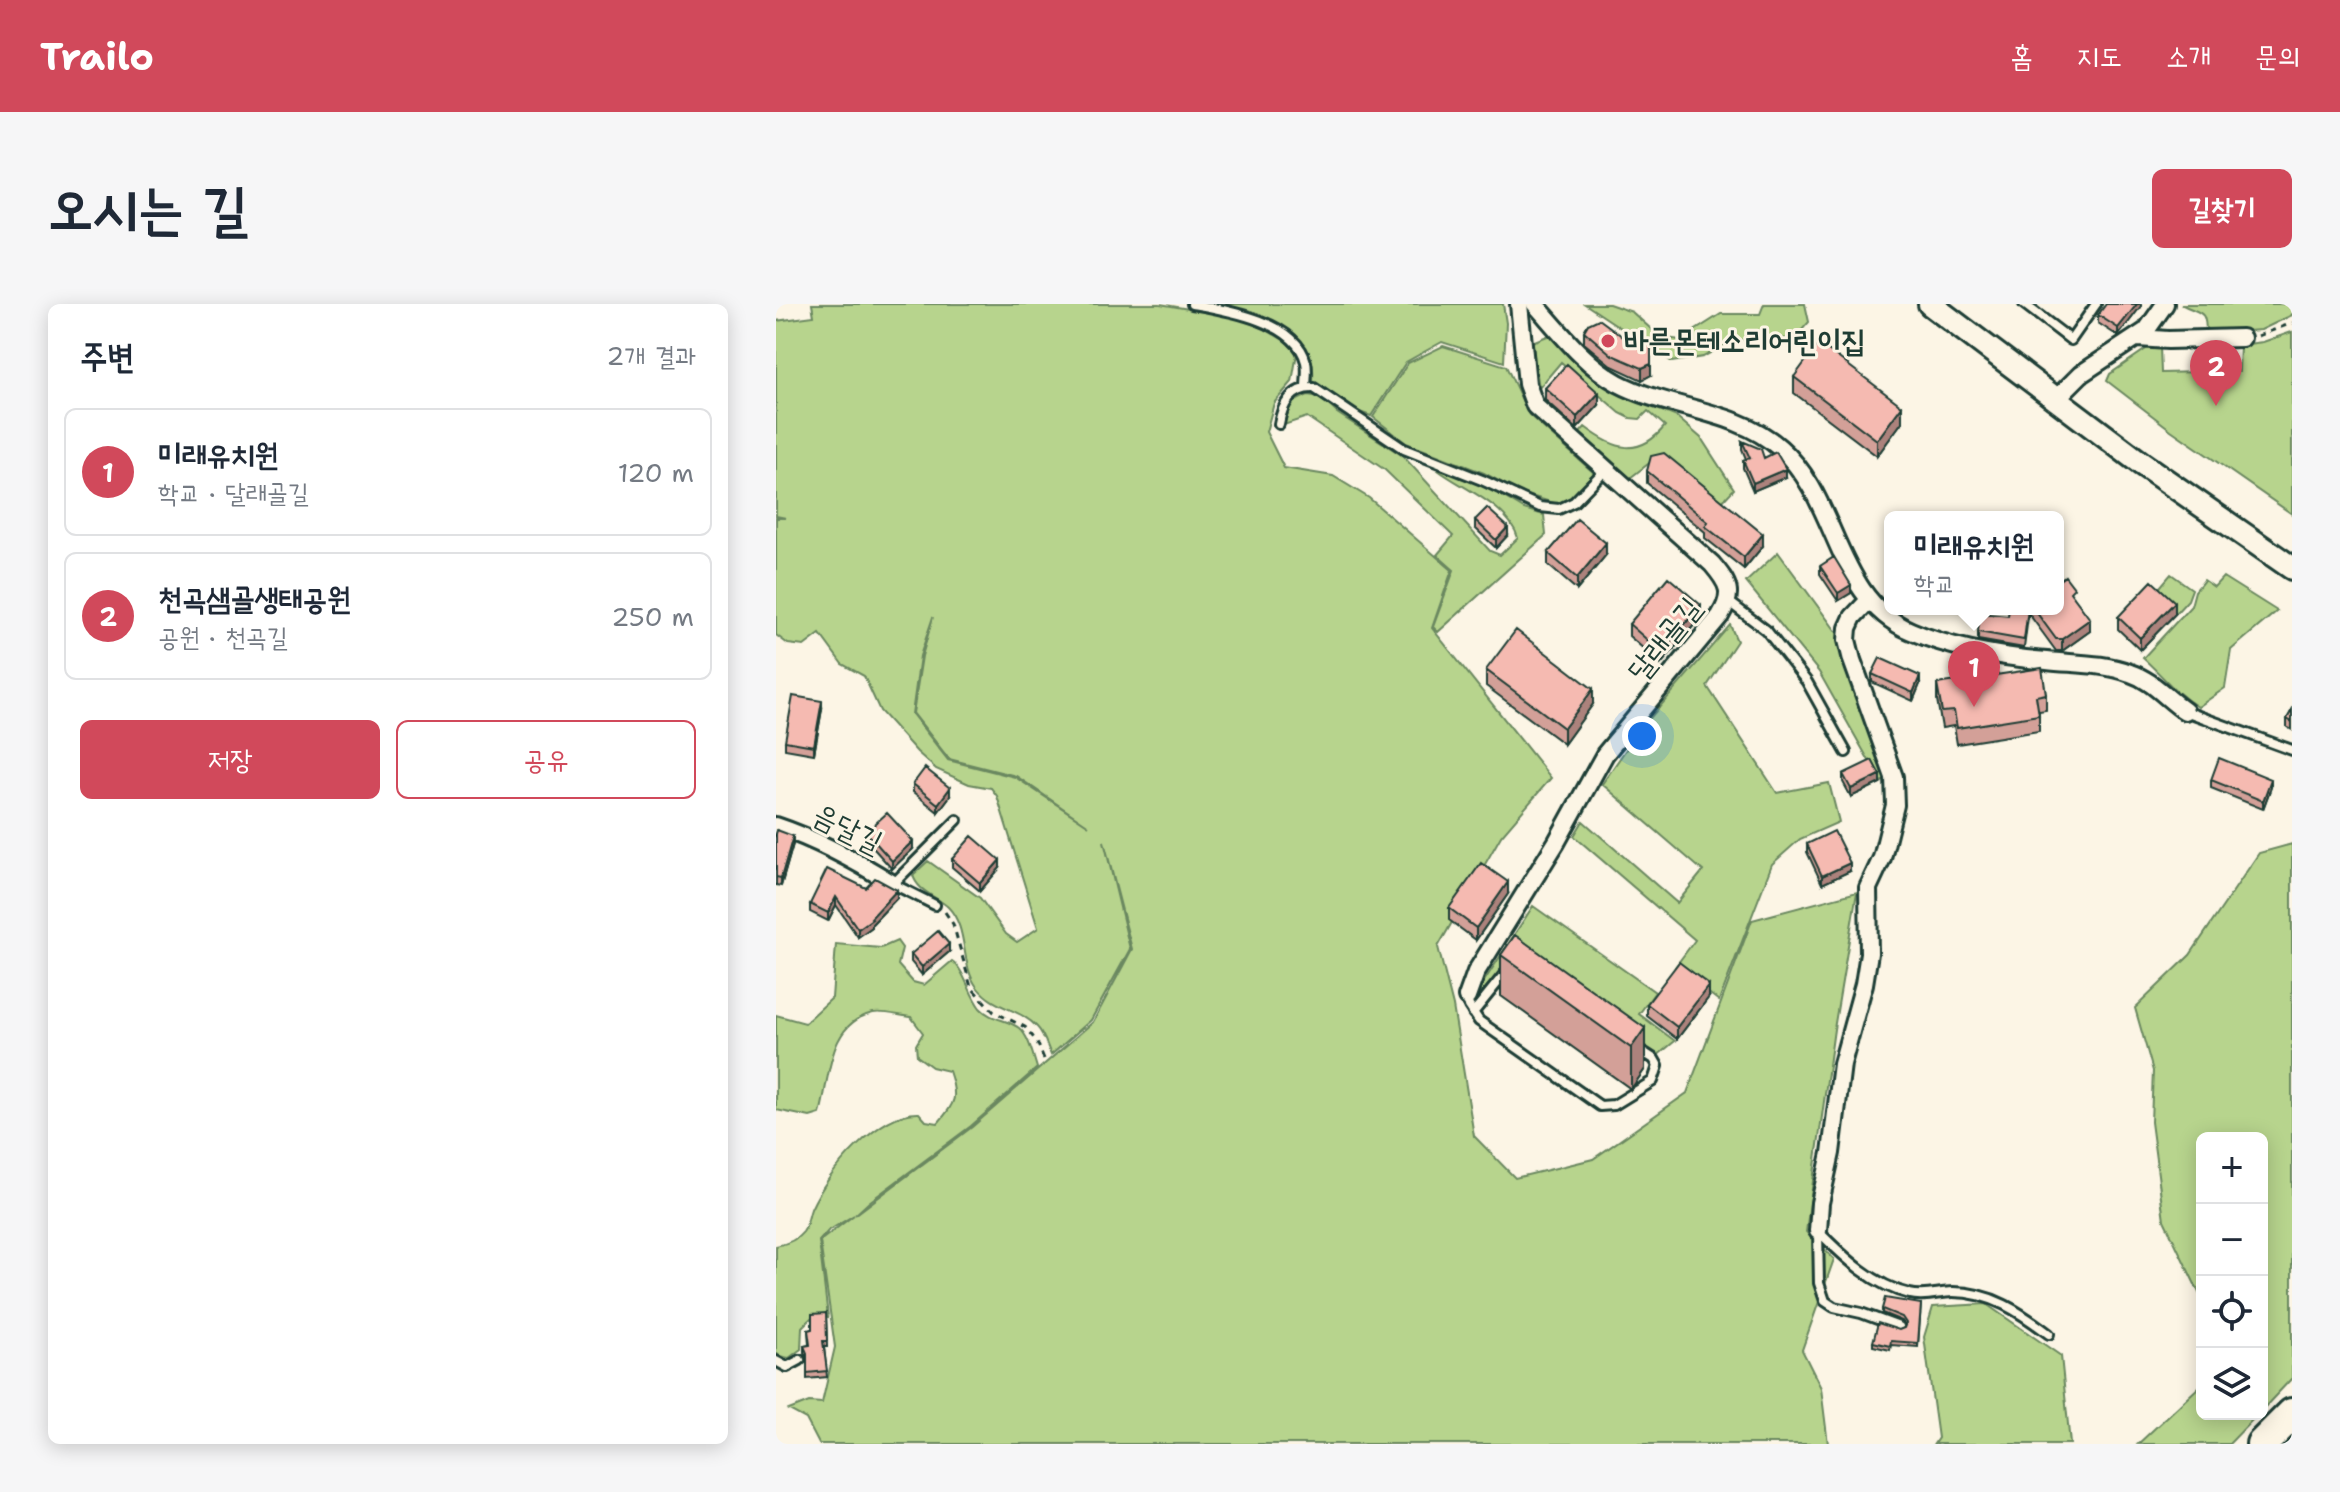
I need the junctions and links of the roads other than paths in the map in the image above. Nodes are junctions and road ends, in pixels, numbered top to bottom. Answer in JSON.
{"nodes":[{"id":1,"x":1192,"y":304,"type":"edge"},
{"id":2,"x":1519,"y":304,"type":"edge"},
{"id":3,"x":1535,"y":304,"type":"edge"},
{"id":4,"x":1930,"y":304,"type":"edge"},
{"id":5,"x":2024,"y":304,"type":"edge"},
{"id":6,"x":2096,"y":304,"type":"edge"},
{"id":7,"x":2165,"y":304,"type":"edge"},
{"id":8,"x":2138,"y":338,"type":"junction"},
{"id":9,"x":2242,"y":338,"type":"road end"},
{"id":10,"x":1306,"y":388,"type":"junction"},
{"id":11,"x":2056,"y":399,"type":"junction"},
{"id":12,"x":1279,"y":424,"type":"dead end"},
{"id":13,"x":1605,"y":470,"type":"junction"},
{"id":14,"x":2292,"y":568,"type":"edge"},
{"id":15,"x":1869,"y":600,"type":"junction"},
{"id":16,"x":1729,"y":602,"type":"junction"},
{"id":17,"x":1884,"y":613,"type":"edge"},
{"id":18,"x":1887,"y":615,"type":"edge"},
{"id":19,"x":2185,"y":711,"type":"joint"},
{"id":20,"x":2292,"y":750,"type":"edge"},
{"id":21,"x":1846,"y":752,"type":"dead end"},
{"id":22,"x":957,"y":820,"type":"dead end"},
{"id":23,"x":776,"y":826,"type":"edge"},
{"id":24,"x":893,"y":884,"type":"junction"},
{"id":25,"x":935,"y":905,"type":"road end"},
{"id":26,"x":1514,"y":966,"type":"edge"},
{"id":27,"x":1467,"y":997,"type":"joint"},
{"id":28,"x":1473,"y":1013,"type":"junction"},
{"id":29,"x":1629,"y":1042,"type":"edge"},
{"id":30,"x":1818,"y":1231,"type":"junction"},
{"id":31,"x":1899,"y":1327,"type":"edge"},
{"id":32,"x":2049,"y":1334,"type":"dead end"},
{"id":33,"x":800,"y":1360,"type":"dead end"},
{"id":34,"x":776,"y":1361,"type":"edge"},
{"id":35,"x":2292,"y":1414,"type":"edge"},
{"id":36,"x":2262,"y":1444,"type":"edge"}],
"edges":[{"from":1,"to":10,"type":"lane"},
{"from":2,"to":13,"type":"street","name":"달래골길"},
{"from":3,"to":15,"type":"street"},
{"from":4,"to":11,"type":"street"},
{"from":5,"to":6,"type":"lane"},
{"from":7,"to":8,"type":"street"},
{"from":8,"to":9,"type":"street"},
{"from":8,"to":11,"type":"street"},
{"from":10,"to":12,"type":"lane"},
{"from":10,"to":13,"type":"lane"},
{"from":11,"to":14,"type":"street"},
{"from":13,"to":16,"type":"street","name":"달래골길"},
{"from":15,"to":17,"type":"street"},
{"from":15,"to":30,"type":"street"},
{"from":16,"to":21,"type":"lane"},
{"from":16,"to":27,"type":"street","name":"달래골길"},
{"from":18,"to":19,"type":"street"},
{"from":19,"to":20,"type":"lane"},
{"from":22,"to":24,"type":"lane"},
{"from":23,"to":24,"type":"street","name":"음달길"},
{"from":24,"to":25,"type":"lane"},
{"from":26,"to":28,"type":"lane"},
{"from":27,"to":28,"type":"lane"},
{"from":28,"to":29,"type":"lane"},
{"from":30,"to":31,"type":"lane"},
{"from":30,"to":32,"type":"lane"},
{"from":33,"to":34,"type":"lane"},
{"from":35,"to":36,"type":"highway"}]}
